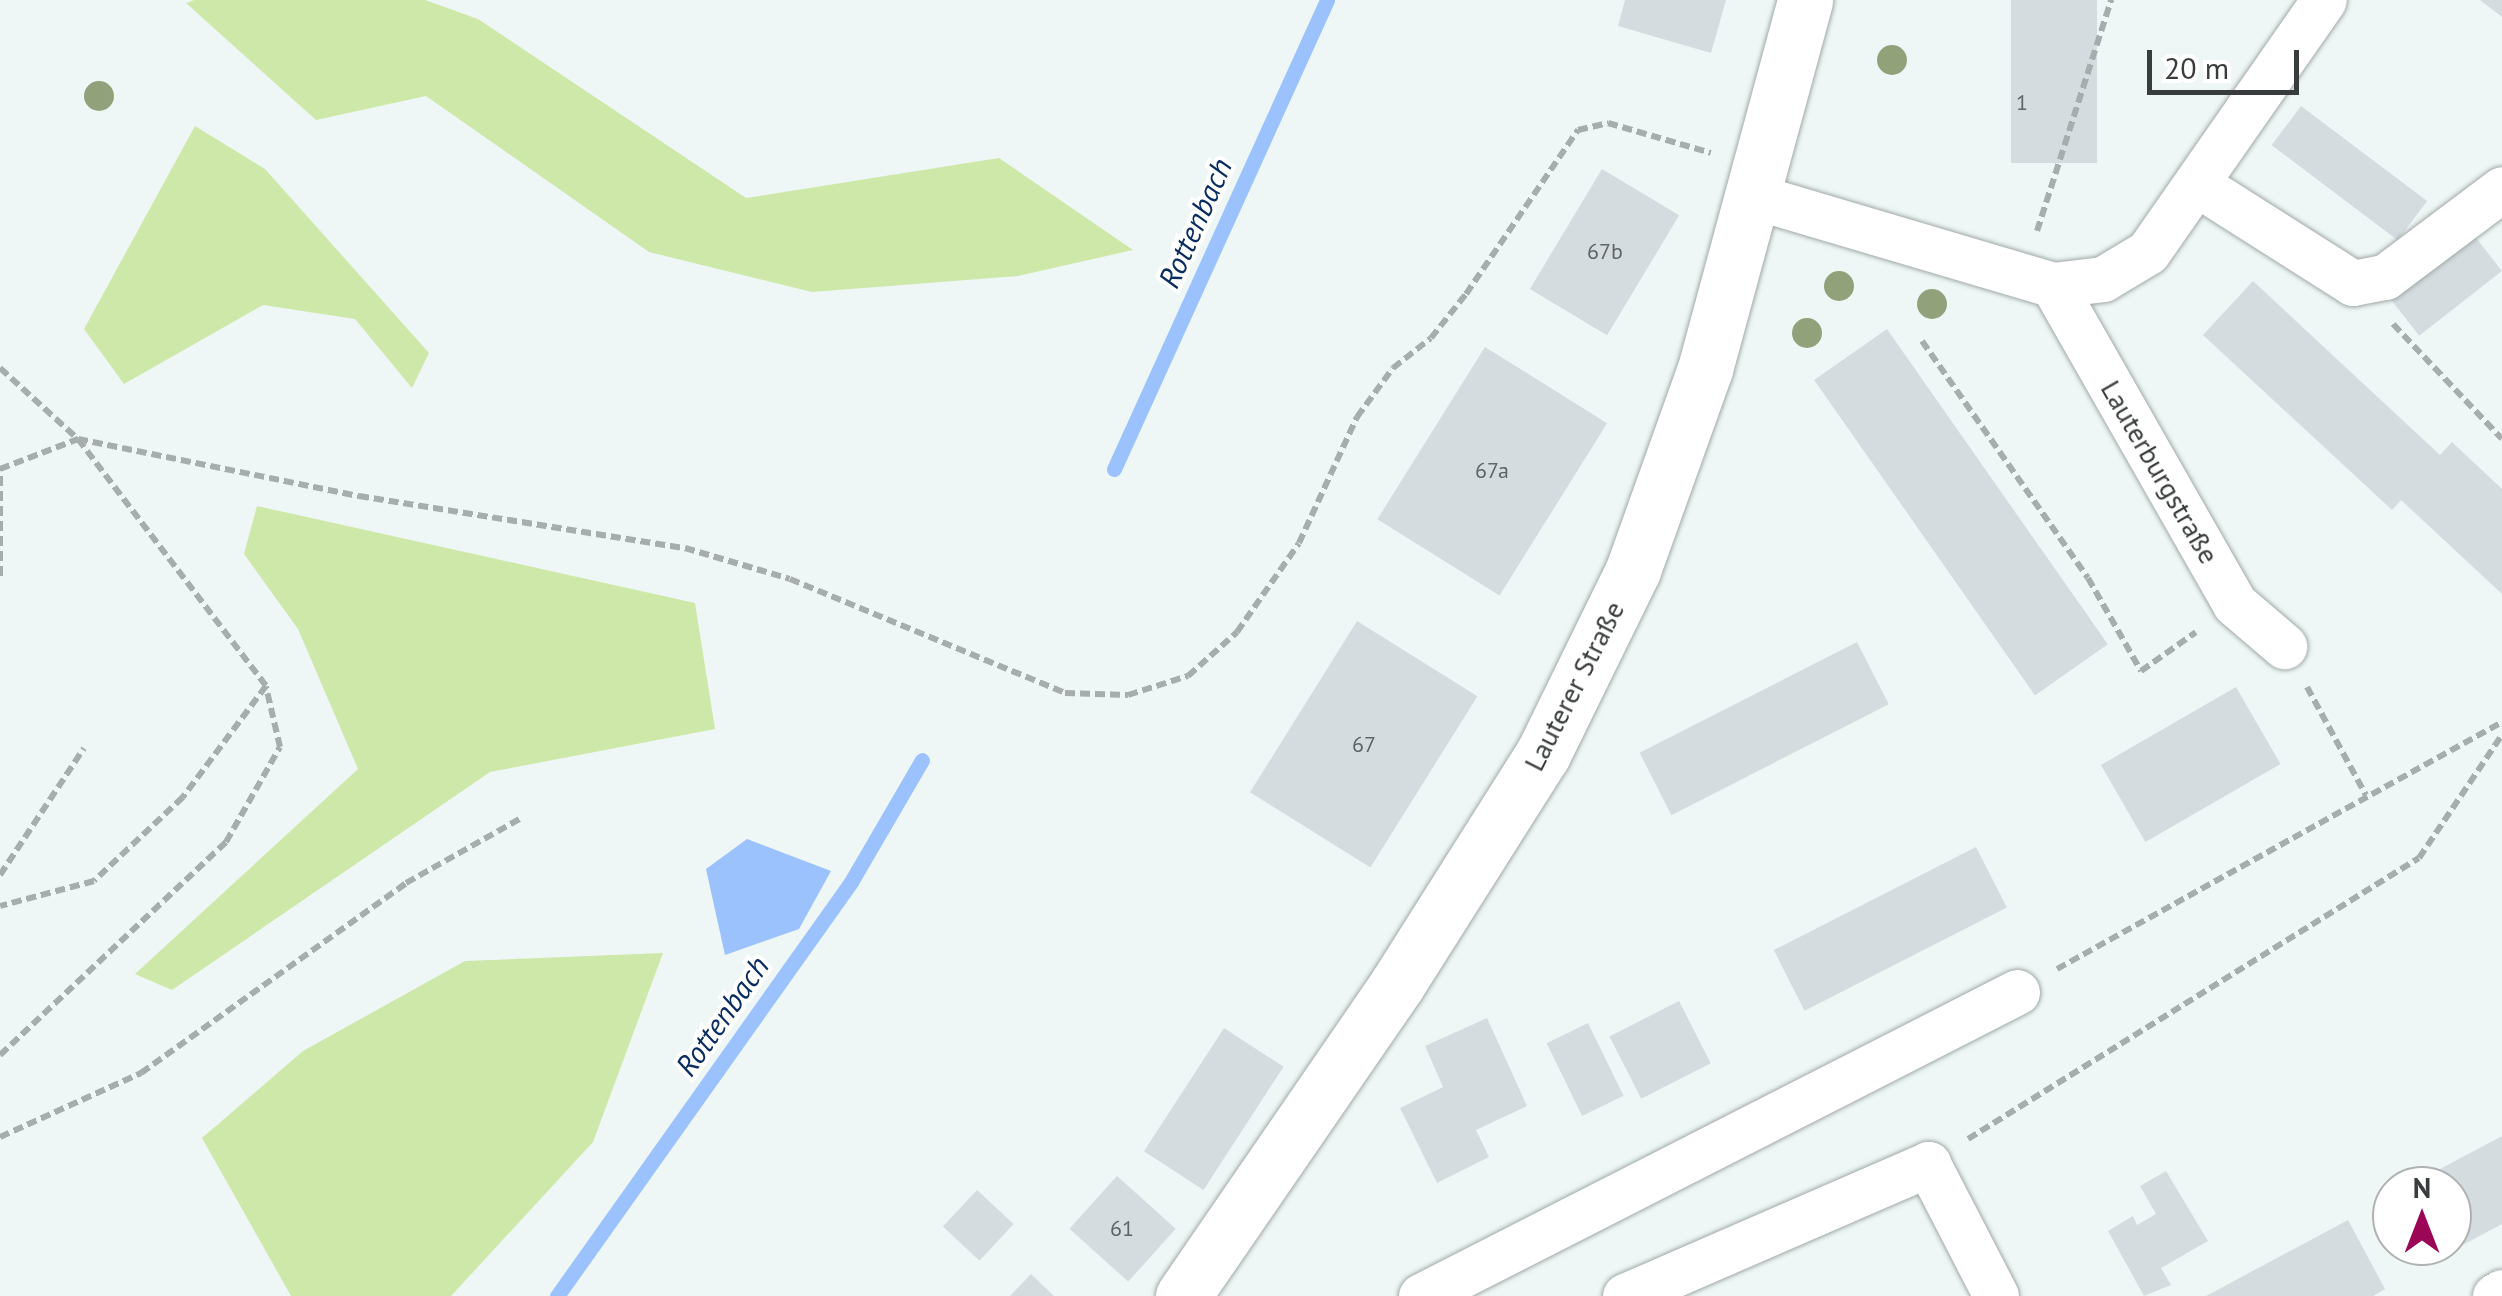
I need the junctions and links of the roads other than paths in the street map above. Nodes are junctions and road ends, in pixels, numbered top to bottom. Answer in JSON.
{"nodes":[{"id":1,"x":1805,"y":0,"type":"edge"},
{"id":2,"x":2324,"y":0,"type":"edge"},
{"id":3,"x":1756,"y":182,"type":"junction"},
{"id":4,"x":2200,"y":186,"type":"junction"},
{"id":5,"x":2502,"y":189,"type":"edge"},
{"id":6,"x":2038,"y":280,"type":"junction"},
{"id":7,"x":2284,"y":646,"type":"road end"},
{"id":8,"x":2016,"y":992,"type":"road end"},
{"id":9,"x":2502,"y":1292,"type":"edge"},
{"id":10,"x":1183,"y":1296,"type":"edge"},
{"id":11,"x":1422,"y":1296,"type":"edge"},
{"id":12,"x":1625,"y":1296,"type":"edge"},
{"id":13,"x":1996,"y":1296,"type":"edge"},
{"id":14,"x":2495,"y":1296,"type":"edge"}],
"edges":[{"from":1,"to":3,"type":"street","name":"Lauterer Straße"},
{"from":2,"to":4,"type":"street"},
{"from":3,"to":6,"type":"street"},
{"from":3,"to":10,"type":"street","name":"Lauterer Straße"},
{"from":4,"to":5,"type":"street"},
{"from":4,"to":6,"type":"street"},
{"from":6,"to":7,"type":"street","name":"Lauterburgstraße"},
{"from":8,"to":11,"type":"street"},
{"from":9,"to":14,"type":"street"},
{"from":12,"to":13,"type":"street"}]}
